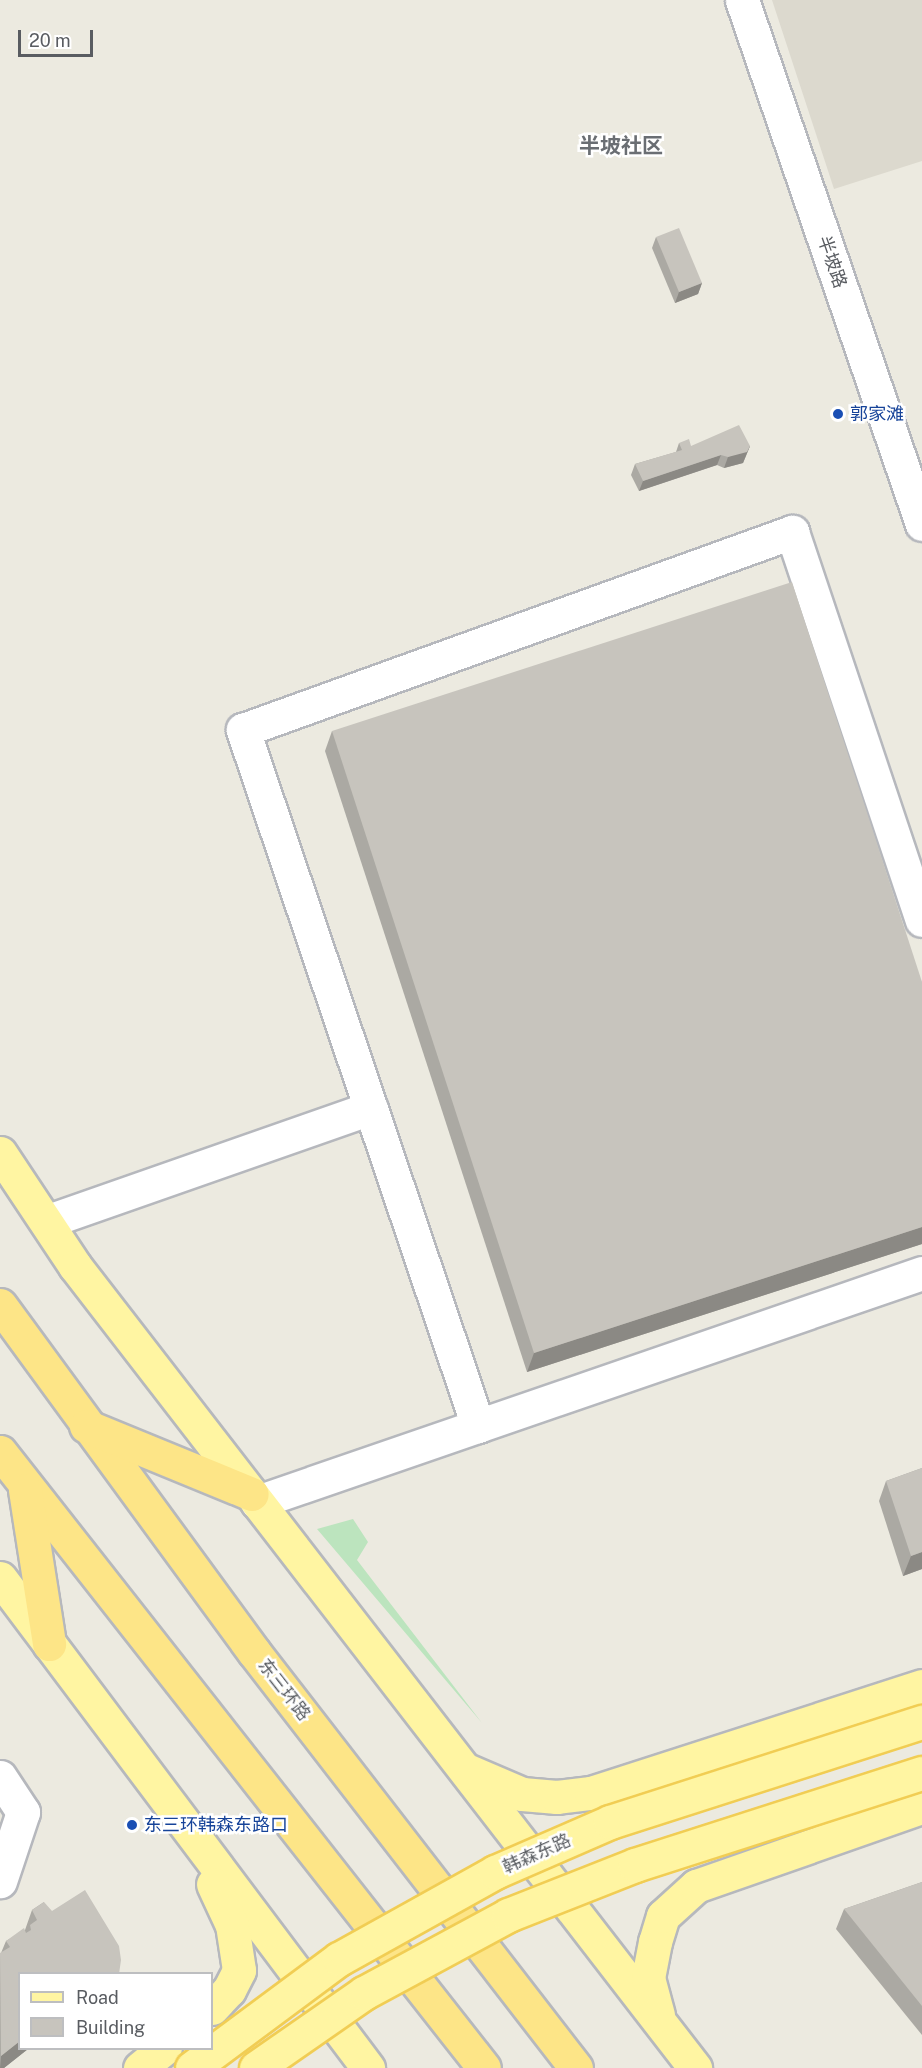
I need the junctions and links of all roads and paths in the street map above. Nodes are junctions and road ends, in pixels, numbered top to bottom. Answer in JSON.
{"nodes":[{"id":1,"x":742,"y":0,"type":"edge"},
{"id":2,"x":922,"y":524,"type":"edge"},
{"id":3,"x":922,"y":920,"type":"edge"},
{"id":4,"x":371,"y":1108,"type":"junction"},
{"id":5,"x":0,"y":1153,"type":"edge"},
{"id":6,"x":48,"y":1221,"type":"junction"},
{"id":7,"x":922,"y":1273,"type":"edge"},
{"id":8,"x":0,"y":1305,"type":"edge"},
{"id":9,"x":85,"y":1426,"type":"junction"},
{"id":10,"x":478,"y":1426,"type":"junction"},
{"id":11,"x":0,"y":1452,"type":"edge"},
{"id":12,"x":25,"y":1488,"type":"junction"},
{"id":13,"x":254,"y":1498,"type":"junction"},
{"id":14,"x":0,"y":1578,"type":"edge"},
{"id":15,"x":49,"y":1644,"type":"junction"},
{"id":16,"x":922,"y":1686,"type":"edge"},
{"id":17,"x":922,"y":1722,"type":"edge"},
{"id":18,"x":461,"y":1767,"type":"junction"},
{"id":19,"x":922,"y":1773,"type":"edge"},
{"id":20,"x":0,"y":1777,"type":"edge"},
{"id":21,"x":922,"y":1807,"type":"edge"},
{"id":22,"x":188,"y":1828,"type":"junction"},
{"id":23,"x":0,"y":1881,"type":"edge"},
{"id":24,"x":213,"y":2007,"type":"edge"},
{"id":25,"x":660,"y":2023,"type":"junction"},
{"id":26,"x":164,"y":2050,"type":"edge"},
{"id":27,"x":140,"y":2068,"type":"edge"},
{"id":28,"x":192,"y":2068,"type":"edge"},
{"id":29,"x":256,"y":2068,"type":"edge"},
{"id":30,"x":368,"y":2068,"type":"edge"},
{"id":31,"x":484,"y":2068,"type":"edge"},
{"id":32,"x":576,"y":2068,"type":"edge"},
{"id":33,"x":695,"y":2068,"type":"edge"}],
"edges":[{"from":1,"to":2,"type":"street","name":"半坡路"},
{"from":3,"to":4,"type":"street"},
{"from":4,"to":6,"type":"street"},
{"from":4,"to":10,"type":"street"},
{"from":5,"to":6,"type":"main road"},
{"from":6,"to":13,"type":"main road"},
{"from":7,"to":10,"type":"street"},
{"from":8,"to":9,"type":"highway","name":"东三环路"},
{"from":9,"to":13,"type":"highway"},
{"from":9,"to":32,"type":"highway","name":"东三环路"},
{"from":10,"to":13,"type":"street"},
{"from":11,"to":12,"type":"highway"},
{"from":12,"to":15,"type":"highway"},
{"from":12,"to":31,"type":"highway"},
{"from":13,"to":18,"type":"main road"},
{"from":14,"to":15,"type":"main road"},
{"from":15,"to":22,"type":"main road"},
{"from":16,"to":18,"type":"main road"},
{"from":17,"to":28,"type":"main road","name":"韩森东路","bridge":true},
{"from":18,"to":25,"type":"main road"},
{"from":19,"to":29,"type":"main road","bridge":true},
{"from":20,"to":23,"type":"street"},
{"from":21,"to":25,"type":"main road"},
{"from":22,"to":24,"type":"main road"},
{"from":22,"to":30,"type":"main road"},
{"from":25,"to":33,"type":"main road"},
{"from":26,"to":27,"type":"main road"}]}
